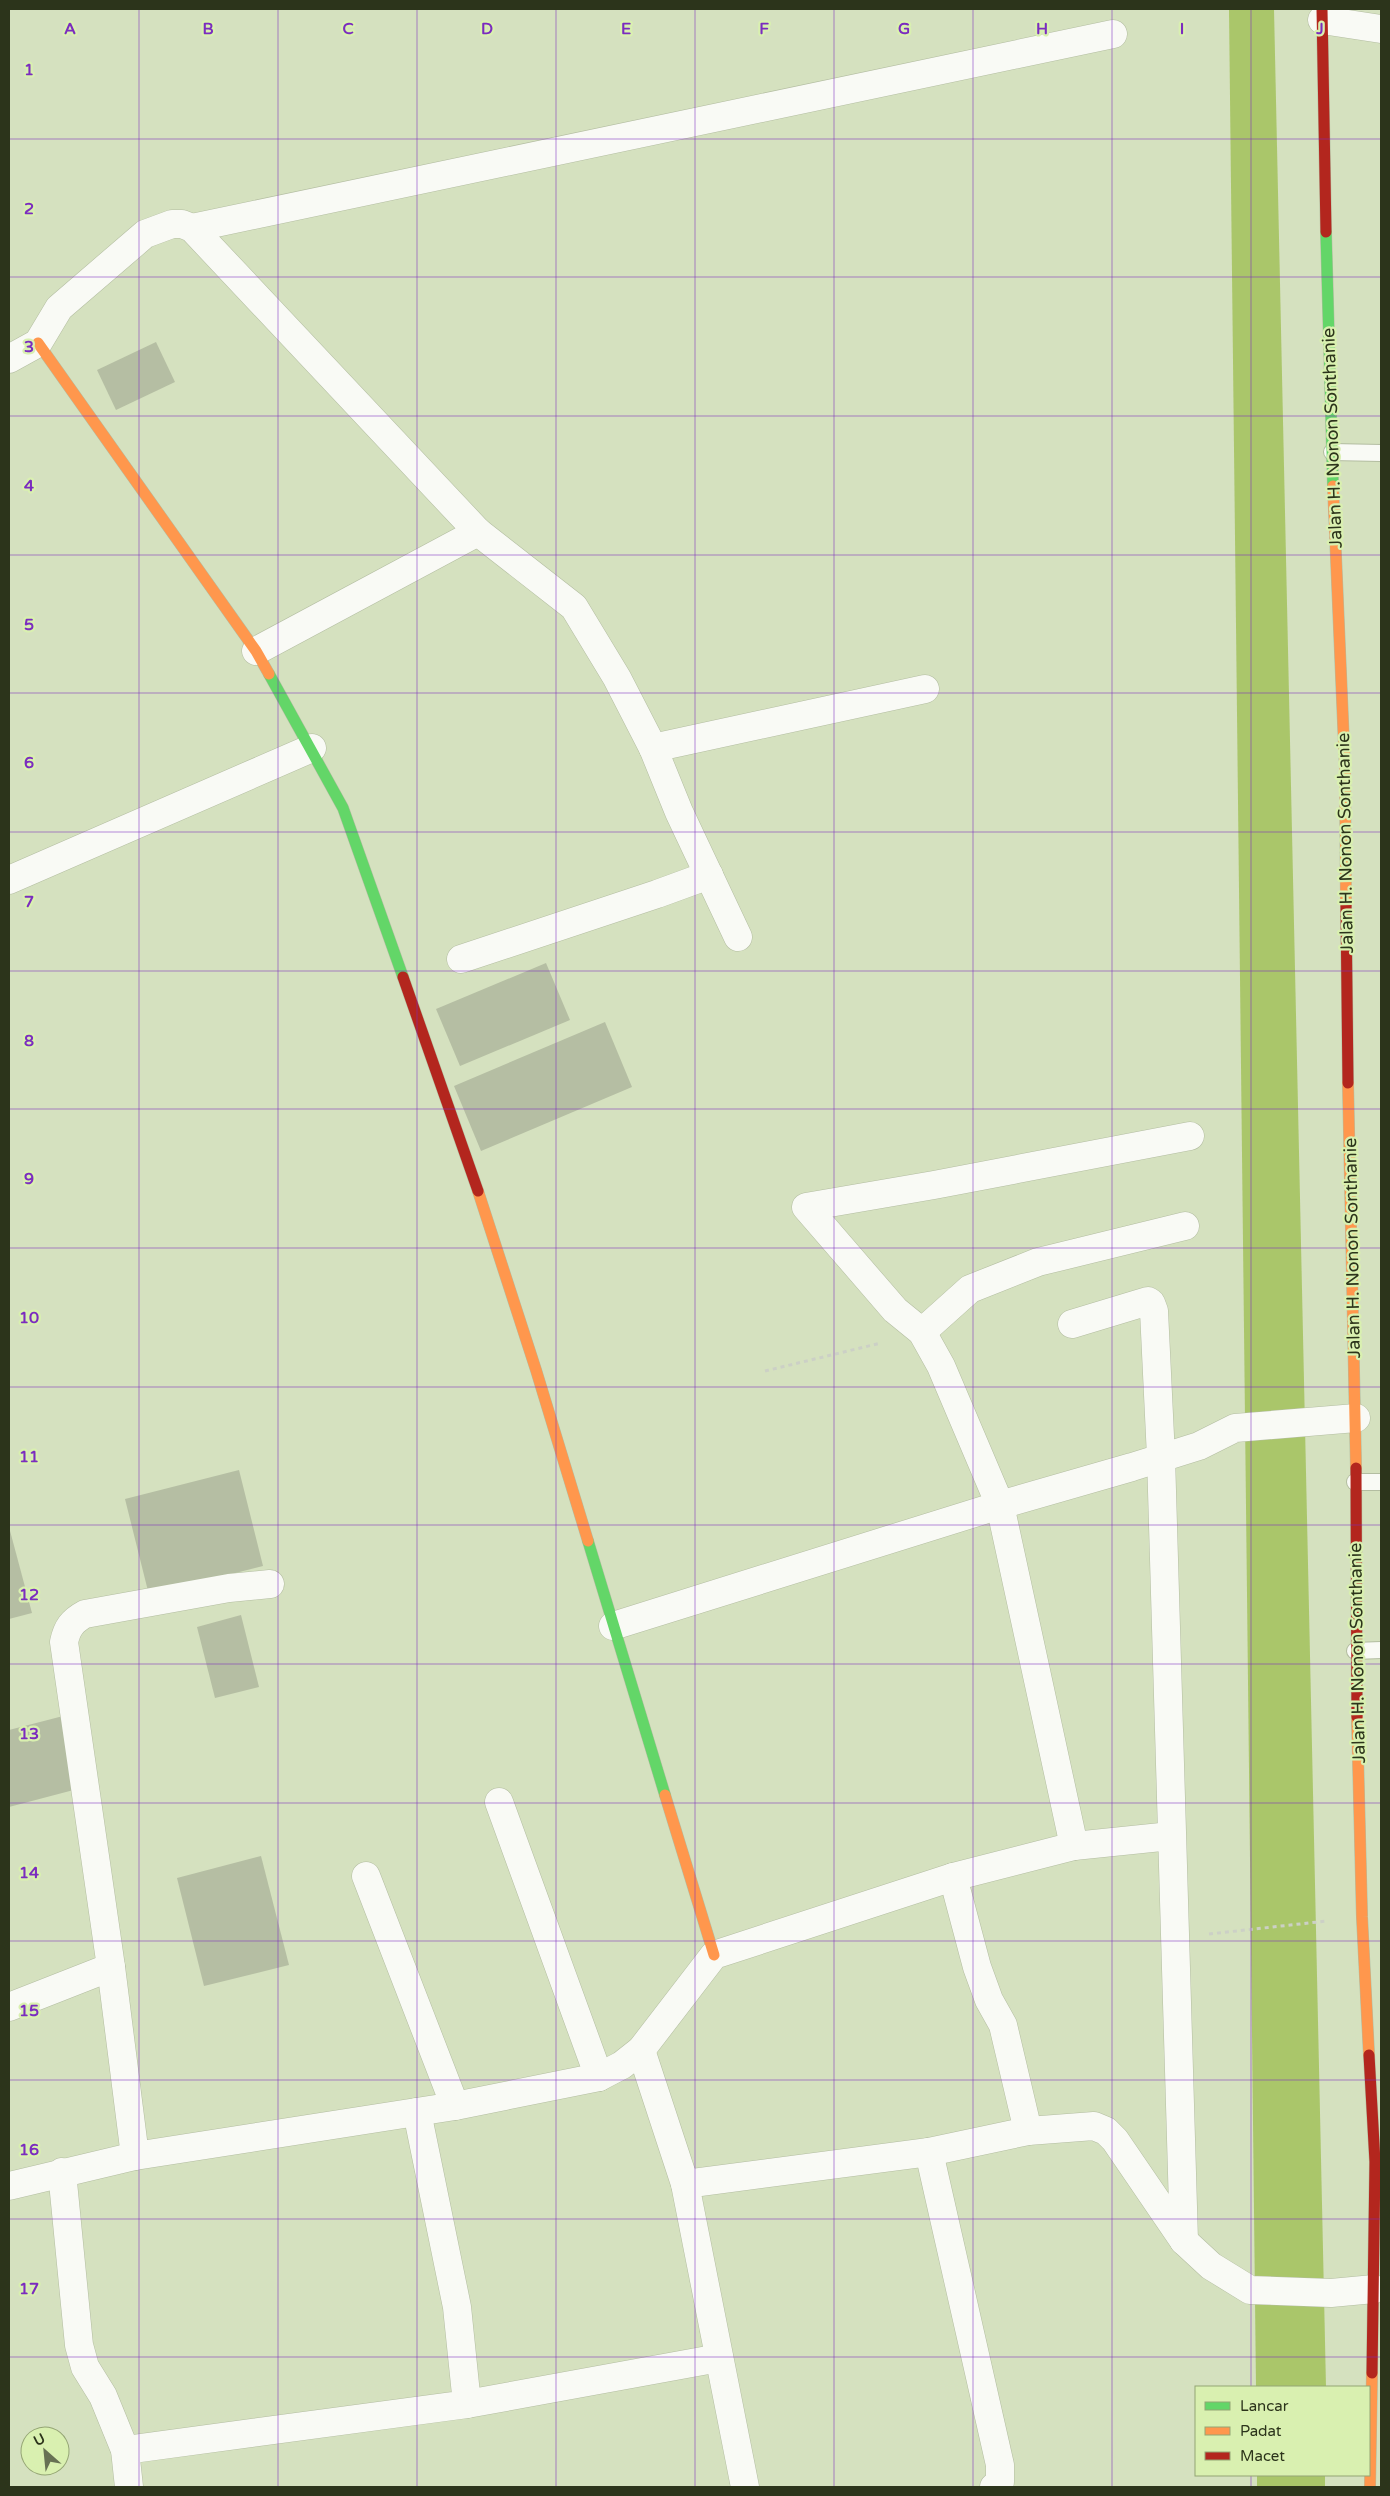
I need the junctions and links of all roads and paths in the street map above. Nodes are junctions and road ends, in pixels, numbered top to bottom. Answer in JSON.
{"nodes":[{"id":1,"x":1322,"y":14,"type":"edge"},
{"id":2,"x":1381,"y":29,"type":"edge"},
{"id":3,"x":1113,"y":34,"type":"dead end"},
{"id":4,"x":192,"y":228,"type":"junction"},
{"id":5,"x":38,"y":343,"type":"junction"},
{"id":6,"x":9,"y":359,"type":"edge"},
{"id":7,"x":1332,"y":452,"type":"junction"},
{"id":8,"x":1381,"y":453,"type":"edge"},
{"id":9,"x":478,"y":532,"type":"junction"},
{"id":10,"x":256,"y":651,"type":"junction"},
{"id":11,"x":925,"y":689,"type":"dead end"},
{"id":12,"x":312,"y":748,"type":"junction"},
{"id":13,"x":653,"y":748,"type":"junction"},
{"id":14,"x":709,"y":875,"type":"junction"},
{"id":15,"x":9,"y":880,"type":"edge"},
{"id":16,"x":738,"y":937,"type":"dead end"},
{"id":17,"x":461,"y":959,"type":"dead end"},
{"id":18,"x":1190,"y":1136,"type":"dead end"},
{"id":19,"x":1185,"y":1226,"type":"dead end"},
{"id":20,"x":1072,"y":1324,"type":"dead end"},
{"id":21,"x":922,"y":1332,"type":"junction"},
{"id":22,"x":765,"y":1371,"type":"dead end"},
{"id":23,"x":1356,"y":1418,"type":"junction"},
{"id":24,"x":1161,"y":1458,"type":"junction"},
{"id":25,"x":1355,"y":1482,"type":"junction"},
{"id":26,"x":1381,"y":1482,"type":"edge"},
{"id":27,"x":1000,"y":1505,"type":"junction"},
{"id":28,"x":270,"y":1584,"type":"dead end"},
{"id":29,"x":613,"y":1626,"type":"junction"},
{"id":30,"x":1381,"y":1650,"type":"edge"},
{"id":31,"x":1355,"y":1651,"type":"junction"},
{"id":32,"x":499,"y":1802,"type":"dead end"},
{"id":33,"x":1171,"y":1836,"type":"junction"},
{"id":34,"x":1074,"y":1846,"type":"junction"},
{"id":35,"x":366,"y":1876,"type":"dead end"},
{"id":36,"x":953,"y":1877,"type":"junction"},
{"id":37,"x":1329,"y":1921,"type":"dead end"},
{"id":38,"x":1241,"y":1930,"type":"dead end"},
{"id":39,"x":714,"y":1955,"type":"junction"},
{"id":40,"x":111,"y":1967,"type":"junction"},
{"id":41,"x":9,"y":2007,"type":"edge"},
{"id":42,"x":641,"y":2050,"type":"junction"},
{"id":43,"x":599,"y":2077,"type":"junction"},
{"id":44,"x":455,"y":2106,"type":"junction"},
{"id":45,"x":417,"y":2112,"type":"junction"},
{"id":46,"x":1028,"y":2131,"type":"junction"},
{"id":47,"x":929,"y":2152,"type":"junction"},
{"id":48,"x":135,"y":2156,"type":"junction"},
{"id":49,"x":1378,"y":2162,"type":"edge"},
{"id":50,"x":62,"y":2172,"type":"junction"},
{"id":51,"x":685,"y":2184,"type":"junction"},
{"id":52,"x":9,"y":2186,"type":"edge"},
{"id":53,"x":1184,"y":2241,"type":"junction"},
{"id":54,"x":1374,"y":2289,"type":"junction"},
{"id":55,"x":719,"y":2358,"type":"junction"},
{"id":56,"x":467,"y":2404,"type":"junction"},
{"id":57,"x":125,"y":2450,"type":"junction"},
{"id":58,"x":129,"y":2487,"type":"edge"},
{"id":59,"x":745,"y":2487,"type":"edge"},
{"id":60,"x":994,"y":2487,"type":"edge"},
{"id":61,"x":1370,"y":2487,"type":"edge"}],
"edges":[{"from":1,"to":2,"type":"street"},
{"from":1,"to":7,"type":"street","name":"Jalan H. Nonon Sonthanie"},
{"from":3,"to":4,"type":"street"},
{"from":4,"to":5,"type":"street"},
{"from":4,"to":9,"type":"street"},
{"from":5,"to":6,"type":"street"},
{"from":5,"to":10,"type":"street"},
{"from":7,"to":8,"type":"lane"},
{"from":7,"to":23,"type":"street","name":"Jalan H. Nonon Sonthanie"},
{"from":9,"to":10,"type":"street"},
{"from":9,"to":13,"type":"street"},
{"from":10,"to":12,"type":"street"},
{"from":11,"to":13,"type":"street"},
{"from":12,"to":15,"type":"street"},
{"from":12,"to":29,"type":"street"},
{"from":13,"to":14,"type":"street"},
{"from":14,"to":16,"type":"street"},
{"from":14,"to":17,"type":"street"},
{"from":18,"to":21,"type":"street"},
{"from":19,"to":21,"type":"street"},
{"from":20,"to":24,"type":"street"},
{"from":21,"to":22,"type":"path"},
{"from":21,"to":27,"type":"street"},
{"from":23,"to":24,"type":"street"},
{"from":23,"to":25,"type":"street","name":"Jalan H. Nonon Sonthanie"},
{"from":24,"to":27,"type":"street"},
{"from":24,"to":33,"type":"street"},
{"from":25,"to":26,"type":"lane"},
{"from":25,"to":31,"type":"street","name":"Jalan H. Nonon Sonthanie"},
{"from":27,"to":29,"type":"street"},
{"from":27,"to":34,"type":"street"},
{"from":28,"to":40,"type":"street"},
{"from":29,"to":39,"type":"street"},
{"from":30,"to":31,"type":"lane"},
{"from":31,"to":49,"type":"street","name":"Jalan H. Nonon Sonthanie"},
{"from":32,"to":43,"type":"street"},
{"from":33,"to":34,"type":"street"},
{"from":33,"to":53,"type":"street"},
{"from":34,"to":36,"type":"street"},
{"from":35,"to":44,"type":"street"},
{"from":36,"to":39,"type":"street"},
{"from":36,"to":46,"type":"street"},
{"from":37,"to":38,"type":"path"},
{"from":39,"to":42,"type":"street"},
{"from":40,"to":41,"type":"street"},
{"from":40,"to":48,"type":"street"},
{"from":42,"to":43,"type":"street"},
{"from":42,"to":51,"type":"street"},
{"from":43,"to":44,"type":"street"},
{"from":44,"to":45,"type":"street"},
{"from":45,"to":48,"type":"street"},
{"from":45,"to":56,"type":"street"},
{"from":46,"to":47,"type":"street"},
{"from":46,"to":53,"type":"street"},
{"from":47,"to":51,"type":"street"},
{"from":47,"to":60,"type":"street"},
{"from":48,"to":50,"type":"street"},
{"from":49,"to":54,"type":"street","name":"Jalan H. Nonon Sonthanie"},
{"from":50,"to":52,"type":"street"},
{"from":50,"to":57,"type":"street"},
{"from":51,"to":55,"type":"street"},
{"from":53,"to":54,"type":"street"},
{"from":54,"to":61,"type":"street","name":"Jalan H. Nonon Sonthanie"},
{"from":55,"to":56,"type":"street"},
{"from":55,"to":59,"type":"street"},
{"from":56,"to":57,"type":"street"},
{"from":57,"to":58,"type":"street"}]}
